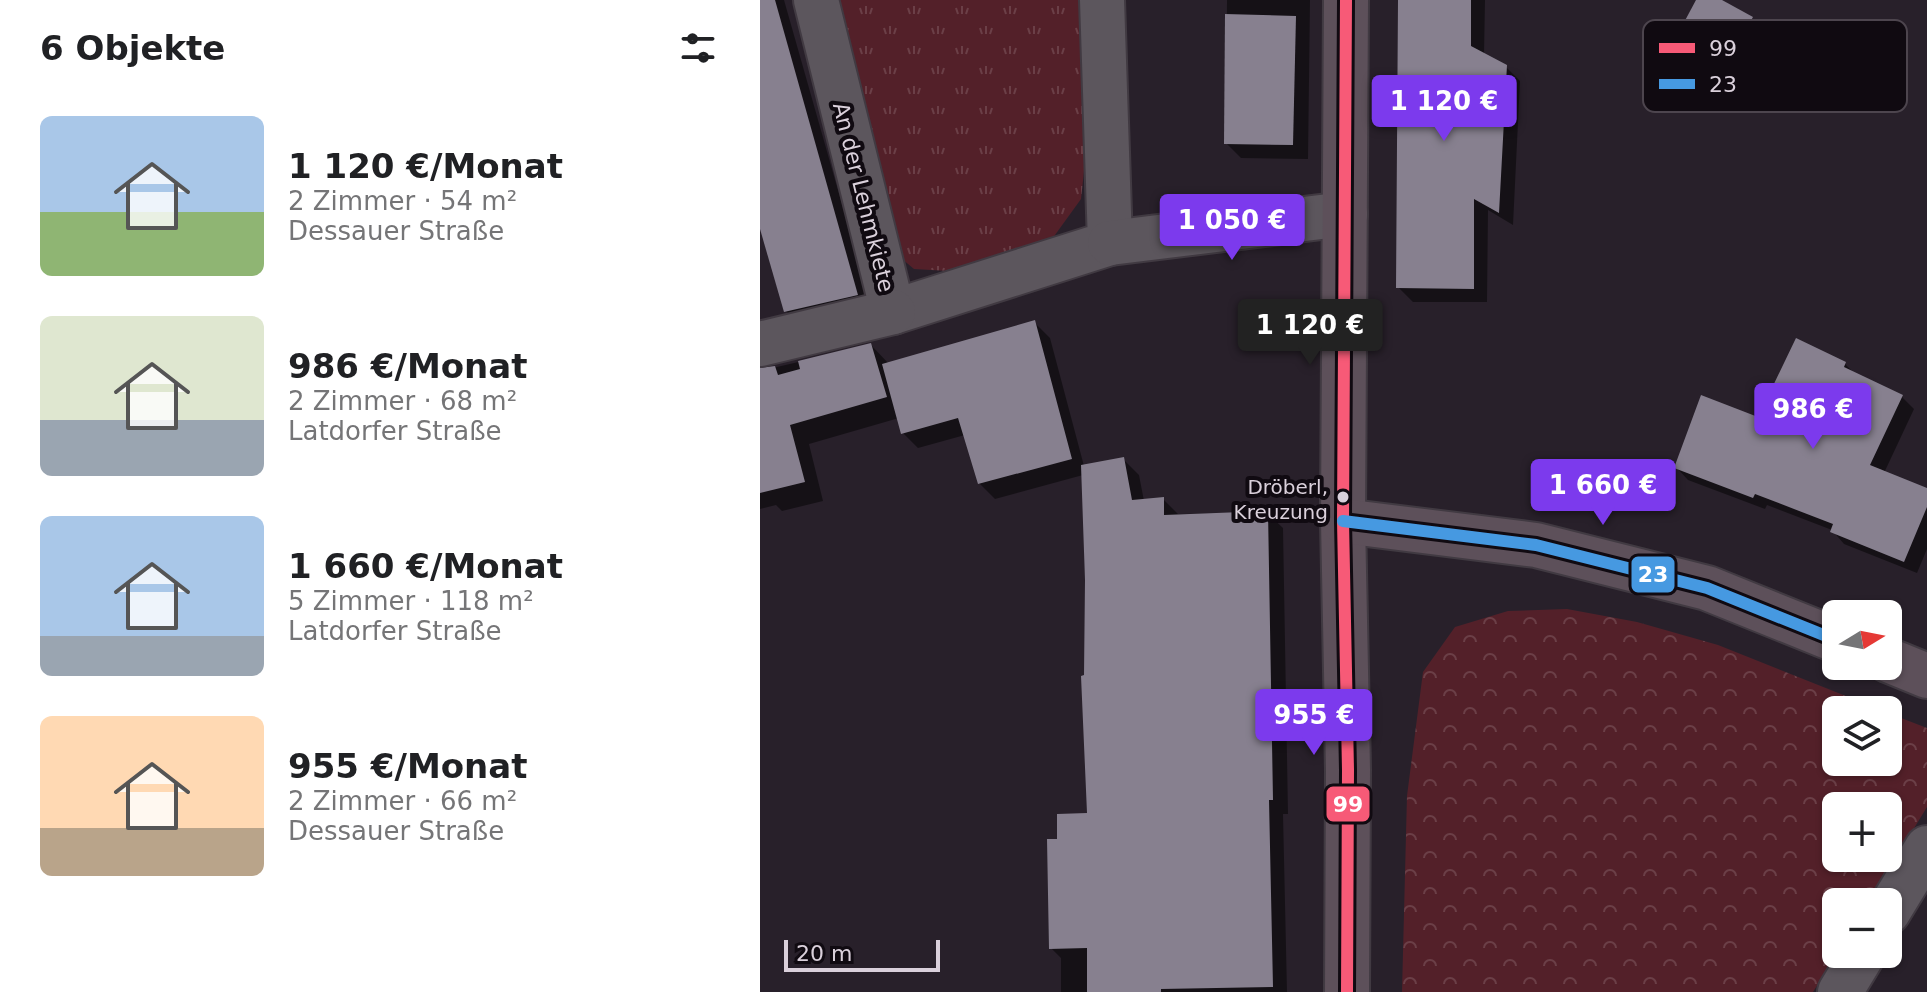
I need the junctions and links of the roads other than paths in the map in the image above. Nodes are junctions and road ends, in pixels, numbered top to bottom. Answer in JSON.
{"nodes":[{"id":1,"x":816,"y":0,"type":"edge"},
{"id":2,"x":1102,"y":0,"type":"edge"},
{"id":3,"x":1346,"y":0,"type":"edge"},
{"id":4,"x":1345,"y":214,"type":"junction"},
{"id":5,"x":1110,"y":243,"type":"junction"},
{"id":6,"x":893,"y":312,"type":"junction"},
{"id":7,"x":760,"y":344,"type":"edge"},
{"id":8,"x":1343,"y":521,"type":"junction"},
{"id":9,"x":1822,"y":634,"type":"edge"},
{"id":10,"x":1902,"y":666,"type":"edge"},
{"id":11,"x":1927,"y":676,"type":"edge"},
{"id":12,"x":1927,"y":848,"type":"edge"},
{"id":13,"x":1902,"y":889,"type":"edge"},
{"id":14,"x":1855,"y":968,"type":"edge"},
{"id":15,"x":1347,"y":992,"type":"edge"},
{"id":16,"x":1840,"y":992,"type":"edge"}],
"edges":[{"from":1,"to":6,"type":"street","name":"An der Lehmkiete"},
{"from":2,"to":5,"type":"street"},
{"from":3,"to":4,"type":"main road"},
{"from":4,"to":5,"type":"street","name":"An der Lehmkiete"},
{"from":4,"to":8,"type":"main road"},
{"from":5,"to":6,"type":"street","name":"An der Lehmkiete"},
{"from":6,"to":7,"type":"street"},
{"from":8,"to":9,"type":"main road"},
{"from":8,"to":15,"type":"main road"},
{"from":10,"to":11,"type":"main road"},
{"from":12,"to":13,"type":"street"},
{"from":14,"to":16,"type":"street"}]}
